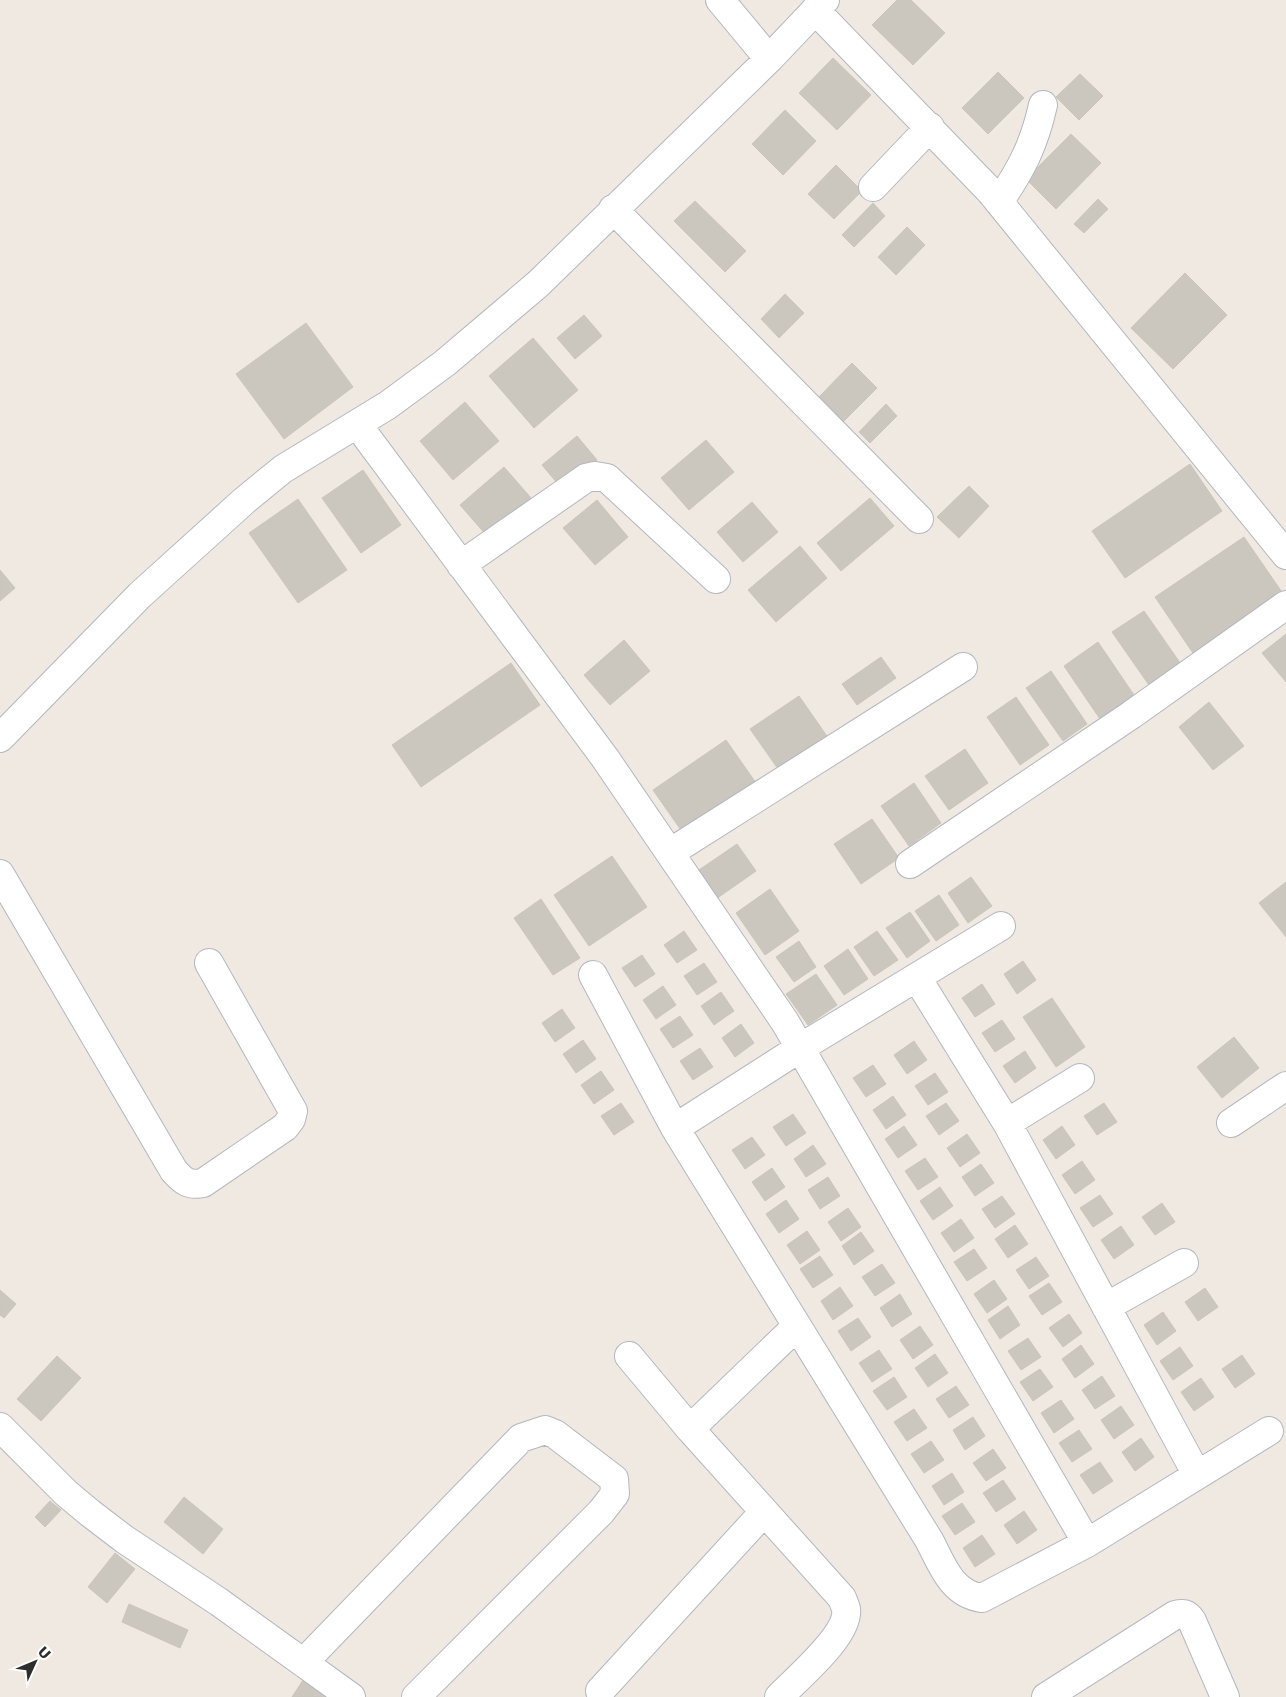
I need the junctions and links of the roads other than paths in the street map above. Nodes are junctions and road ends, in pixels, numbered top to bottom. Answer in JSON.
{"nodes":[{"id":1,"x":720,"y":0,"type":"edge"},
{"id":2,"x":820,"y":5,"type":"edge"},
{"id":3,"x":769,"y":59,"type":"junction"},
{"id":4,"x":1043,"y":105,"type":"dead end"},
{"id":5,"x":930,"y":127,"type":"junction"},
{"id":6,"x":873,"y":187,"type":"dead end"},
{"id":7,"x":999,"y":202,"type":"junction"},
{"id":8,"x":613,"y":209,"type":"junction"},
{"id":9,"x":357,"y":424,"type":"junction"},
{"id":10,"x":919,"y":518,"type":"dead end"},
{"id":11,"x":1286,"y":555,"type":"edge"},
{"id":12,"x":461,"y":565,"type":"junction"},
{"id":13,"x":716,"y":580,"type":"dead end"},
{"id":14,"x":1286,"y":605,"type":"edge"},
{"id":15,"x":963,"y":667,"type":"dead end"},
{"id":16,"x":0,"y":738,"type":"edge"},
{"id":17,"x":671,"y":852,"type":"junction"},
{"id":18,"x":910,"y":864,"type":"dead end"},
{"id":19,"x":0,"y":874,"type":"edge"},
{"id":20,"x":1001,"y":926,"type":"dead end"},
{"id":21,"x":208,"y":963,"type":"dead end"},
{"id":22,"x":593,"y":975,"type":"dead end"},
{"id":23,"x":918,"y":978,"type":"junction"},
{"id":24,"x":800,"y":1048,"type":"junction"},
{"id":25,"x":1080,"y":1078,"type":"dead end"},
{"id":26,"x":1286,"y":1086,"type":"edge"},
{"id":27,"x":1008,"y":1123,"type":"junction"},
{"id":28,"x":1231,"y":1123,"type":"dead end"},
{"id":29,"x":675,"y":1128,"type":"junction"},
{"id":30,"x":1184,"y":1263,"type":"dead end"},
{"id":31,"x":1106,"y":1307,"type":"junction"},
{"id":32,"x":797,"y":1326,"type":"junction"},
{"id":33,"x":629,"y":1356,"type":"dead end"},
{"id":34,"x":0,"y":1427,"type":"edge"},
{"id":35,"x":690,"y":1429,"type":"junction"},
{"id":36,"x":1269,"y":1431,"type":"dead end"},
{"id":37,"x":1197,"y":1475,"type":"junction"},
{"id":38,"x":764,"y":1512,"type":"junction"},
{"id":39,"x":1087,"y":1543,"type":"junction"},
{"id":40,"x":304,"y":1662,"type":"junction"},
{"id":41,"x":600,"y":1691,"type":"dead end"},
{"id":42,"x":1055,"y":1695,"type":"edge"},
{"id":43,"x":351,"y":1697,"type":"edge"},
{"id":44,"x":416,"y":1697,"type":"edge"},
{"id":45,"x":779,"y":1697,"type":"edge"},
{"id":46,"x":1225,"y":1697,"type":"edge"}],
"edges":[{"from":1,"to":3,"type":"street"},
{"from":2,"to":3,"type":"street"},
{"from":2,"to":5,"type":"street"},
{"from":3,"to":8,"type":"street"},
{"from":4,"to":7,"type":"street"},
{"from":5,"to":6,"type":"street"},
{"from":5,"to":7,"type":"street"},
{"from":7,"to":11,"type":"street"},
{"from":8,"to":9,"type":"street"},
{"from":8,"to":10,"type":"street"},
{"from":9,"to":12,"type":"street"},
{"from":9,"to":16,"type":"street"},
{"from":12,"to":13,"type":"street"},
{"from":12,"to":17,"type":"street"},
{"from":14,"to":18,"type":"street"},
{"from":15,"to":17,"type":"street"},
{"from":17,"to":24,"type":"street"},
{"from":19,"to":21,"type":"street"},
{"from":20,"to":23,"type":"street"},
{"from":22,"to":29,"type":"street"},
{"from":23,"to":24,"type":"street"},
{"from":23,"to":27,"type":"street"},
{"from":24,"to":29,"type":"street"},
{"from":24,"to":39,"type":"street"},
{"from":25,"to":27,"type":"street"},
{"from":26,"to":28,"type":"street"},
{"from":27,"to":31,"type":"street"},
{"from":29,"to":32,"type":"street"},
{"from":30,"to":31,"type":"street"},
{"from":31,"to":37,"type":"street"},
{"from":32,"to":35,"type":"street"},
{"from":32,"to":39,"type":"street"},
{"from":33,"to":35,"type":"street"},
{"from":34,"to":40,"type":"street"},
{"from":35,"to":38,"type":"street"},
{"from":36,"to":37,"type":"street"},
{"from":37,"to":39,"type":"street"},
{"from":38,"to":41,"type":"street"},
{"from":38,"to":45,"type":"street"},
{"from":40,"to":43,"type":"street"},
{"from":40,"to":44,"type":"street"},
{"from":42,"to":46,"type":"street"}]}
